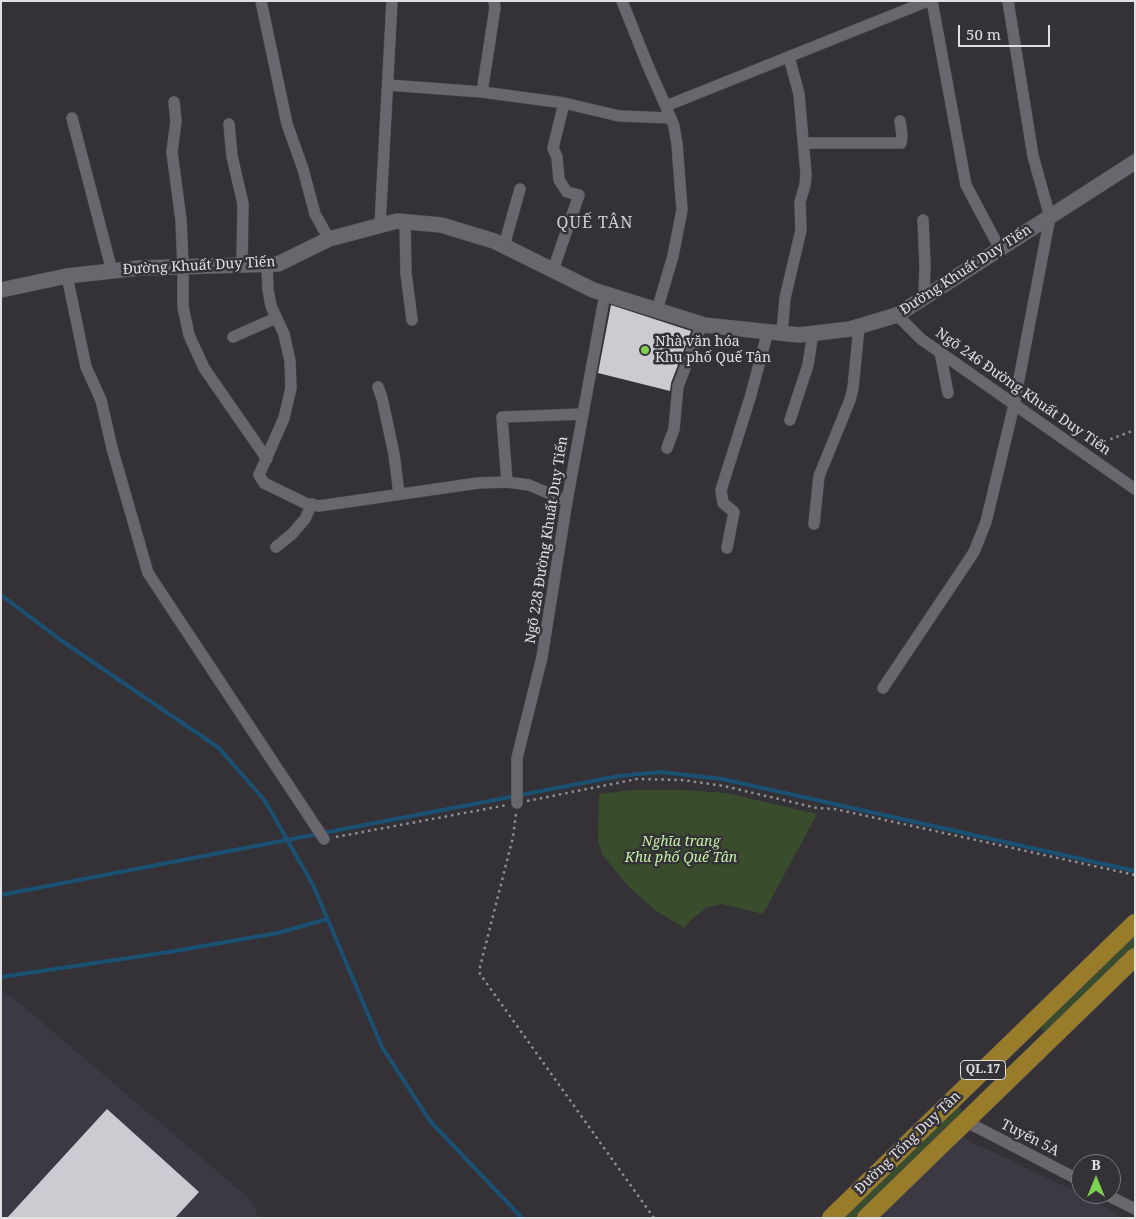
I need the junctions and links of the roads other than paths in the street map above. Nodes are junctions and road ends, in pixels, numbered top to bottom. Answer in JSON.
{"nodes":[{"id":1,"x":261,"y":1,"type":"edge"},
{"id":2,"x":392,"y":1,"type":"edge"},
{"id":3,"x":494,"y":1,"type":"edge"},
{"id":4,"x":622,"y":1,"type":"edge"},
{"id":5,"x":928,"y":1,"type":"edge"},
{"id":6,"x":932,"y":1,"type":"edge"},
{"id":7,"x":1008,"y":1,"type":"edge"},
{"id":8,"x":789,"y":57,"type":"junction"},
{"id":9,"x":388,"y":85,"type":"junction"},
{"id":10,"x":482,"y":92,"type":"junction"},
{"id":11,"x":174,"y":102,"type":"dead end"},
{"id":12,"x":564,"y":103,"type":"junction"},
{"id":13,"x":666,"y":106,"type":"junction"},
{"id":14,"x":72,"y":118,"type":"dead end"},
{"id":15,"x":671,"y":118,"type":"junction"},
{"id":16,"x":900,"y":121,"type":"dead end"},
{"id":17,"x":228,"y":124,"type":"dead end"},
{"id":18,"x":804,"y":143,"type":"junction"},
{"id":19,"x":1135,"y":162,"type":"edge"},
{"id":20,"x":520,"y":189,"type":"dead end"},
{"id":21,"x":1050,"y":217,"type":"junction"},
{"id":22,"x":923,"y":220,"type":"dead end"},
{"id":23,"x":405,"y":222,"type":"junction"},
{"id":24,"x":380,"y":225,"type":"junction"},
{"id":25,"x":329,"y":240,"type":"junction"},
{"id":26,"x":504,"y":246,"type":"junction"},
{"id":27,"x":1000,"y":249,"type":"junction"},
{"id":28,"x":267,"y":264,"type":"junction"},
{"id":29,"x":242,"y":265,"type":"junction"},
{"id":30,"x":183,"y":267,"type":"junction"},
{"id":31,"x":553,"y":270,"type":"junction"},
{"id":32,"x":112,"y":271,"type":"junction"},
{"id":33,"x":67,"y":276,"type":"junction"},
{"id":34,"x":1,"y":290,"type":"edge"},
{"id":35,"x":605,"y":294,"type":"junction"},
{"id":36,"x":924,"y":298,"type":"junction"},
{"id":37,"x":657,"y":310,"type":"junction"},
{"id":38,"x":897,"y":315,"type":"junction"},
{"id":39,"x":276,"y":318,"type":"junction"},
{"id":40,"x":412,"y":320,"type":"dead end"},
{"id":41,"x":702,"y":324,"type":"junction"},
{"id":42,"x":858,"y":326,"type":"junction"},
{"id":43,"x":775,"y":332,"type":"junction"},
{"id":44,"x":813,"y":333,"type":"junction"},
{"id":45,"x":233,"y":337,"type":"dead end"},
{"id":46,"x":940,"y":352,"type":"junction"},
{"id":47,"x":378,"y":387,"type":"dead end"},
{"id":48,"x":948,"y":394,"type":"dead end"},
{"id":49,"x":1014,"y":405,"type":"junction"},
{"id":50,"x":583,"y":414,"type":"junction"},
{"id":51,"x":790,"y":420,"type":"dead end"},
{"id":52,"x":668,"y":448,"type":"dead end"},
{"id":53,"x":267,"y":459,"type":"junction"},
{"id":54,"x":507,"y":482,"type":"junction"},
{"id":55,"x":1135,"y":489,"type":"edge"},
{"id":56,"x":399,"y":494,"type":"junction"},
{"id":57,"x":567,"y":501,"type":"junction"},
{"id":58,"x":312,"y":504,"type":"junction"},
{"id":59,"x":814,"y":524,"type":"dead end"},
{"id":60,"x":276,"y":547,"type":"dead end"},
{"id":61,"x":727,"y":548,"type":"dead end"},
{"id":62,"x":883,"y":688,"type":"dead end"},
{"id":63,"x":516,"y":797,"type":"road end"},
{"id":64,"x":321,"y":834,"type":"road end"},
{"id":65,"x":1135,"y":923,"type":"edge"},
{"id":66,"x":1135,"y":957,"type":"edge"},
{"id":67,"x":999,"y":1054,"type":"junction"},
{"id":68,"x":1016,"y":1072,"type":"junction"},
{"id":69,"x":965,"y":1122,"type":"junction"},
{"id":70,"x":1071,"y":1176,"type":"edge"},
{"id":71,"x":1121,"y":1202,"type":"edge"},
{"id":72,"x":1135,"y":1209,"type":"edge"},
{"id":73,"x":831,"y":1218,"type":"edge"},
{"id":74,"x":866,"y":1218,"type":"edge"}],
"edges":[{"from":1,"to":25,"type":"street"},
{"from":2,"to":9,"type":"street"},
{"from":3,"to":10,"type":"street"},
{"from":4,"to":13,"type":"street"},
{"from":5,"to":8,"type":"street"},
{"from":6,"to":27,"type":"street"},
{"from":7,"to":21,"type":"street"},
{"from":8,"to":13,"type":"street"},
{"from":8,"to":18,"type":"street"},
{"from":9,"to":10,"type":"street"},
{"from":9,"to":24,"type":"street"},
{"from":10,"to":12,"type":"street"},
{"from":11,"to":30,"type":"street"},
{"from":12,"to":15,"type":"street"},
{"from":12,"to":31,"type":"street"},
{"from":13,"to":15,"type":"street"},
{"from":14,"to":32,"type":"street"},
{"from":15,"to":37,"type":"street"},
{"from":16,"to":18,"type":"street"},
{"from":17,"to":29,"type":"street"},
{"from":18,"to":43,"type":"street"},
{"from":19,"to":21,"type":"main road","name":"Đường Khuất Duy Tiến"},
{"from":20,"to":26,"type":"street"},
{"from":21,"to":27,"type":"main road","name":"Đường Khuất Duy Tiến"},
{"from":21,"to":49,"type":"street"},
{"from":22,"to":36,"type":"street"},
{"from":23,"to":24,"type":"main road","name":"Đường Khuất Duy Tiến"},
{"from":23,"to":26,"type":"main road","name":"Đường Khuất Duy Tiến"},
{"from":23,"to":40,"type":"street"},
{"from":24,"to":25,"type":"main road","name":"Đường Khuất Duy Tiến"},
{"from":25,"to":28,"type":"main road","name":"Đường Khuất Duy Tiến"},
{"from":26,"to":31,"type":"main road","name":"Đường Khuất Duy Tiến"},
{"from":27,"to":36,"type":"main road","name":"Đường Khuất Duy Tiến"},
{"from":28,"to":29,"type":"main road","name":"Đường Khuất Duy Tiến"},
{"from":28,"to":39,"type":"street"},
{"from":29,"to":30,"type":"main road","name":"Đường Khuất Duy Tiến"},
{"from":30,"to":32,"type":"main road","name":"Đường Khuất Duy Tiến"},
{"from":30,"to":53,"type":"street"},
{"from":31,"to":35,"type":"main road","name":"Đường Khuất Duy Tiến"},
{"from":32,"to":33,"type":"main road","name":"Đường Khuất Duy Tiến"},
{"from":33,"to":34,"type":"main road","name":"Đường Khuất Duy Tiến"},
{"from":33,"to":64,"type":"street"},
{"from":35,"to":37,"type":"main road","name":"Đường Khuất Duy Tiến"},
{"from":35,"to":50,"type":"street","name":"Ngõ 228 Đường Khuất Duy Tiến"},
{"from":36,"to":38,"type":"main road","name":"Đường Khuất Duy Tiến"},
{"from":37,"to":41,"type":"main road","name":"Đường Khuất Duy Tiến"},
{"from":38,"to":42,"type":"main road","name":"Đường Khuất Duy Tiến"},
{"from":38,"to":46,"type":"street","name":"Ngõ 246 Đường Khuất Duy Tiến"},
{"from":39,"to":45,"type":"street"},
{"from":39,"to":53,"type":"street"},
{"from":41,"to":43,"type":"main road","name":"Đường Khuất Duy Tiến"},
{"from":41,"to":52,"type":"street"},
{"from":42,"to":44,"type":"main road","name":"Đường Khuất Duy Tiến"},
{"from":42,"to":59,"type":"street"},
{"from":43,"to":44,"type":"main road","name":"Đường Khuất Duy Tiến"},
{"from":43,"to":61,"type":"street"},
{"from":44,"to":51,"type":"street"},
{"from":46,"to":48,"type":"street"},
{"from":46,"to":49,"type":"street","name":"Ngõ 246 Đường Khuất Duy Tiến"},
{"from":47,"to":56,"type":"street"},
{"from":49,"to":55,"type":"street","name":"Ngõ 246 Đường Khuất Duy Tiến"},
{"from":49,"to":62,"type":"street"},
{"from":50,"to":54,"type":"street"},
{"from":50,"to":57,"type":"street","name":"Ngõ 228 Đường Khuất Duy Tiến"},
{"from":53,"to":58,"type":"street"},
{"from":54,"to":56,"type":"street"},
{"from":54,"to":57,"type":"street"},
{"from":56,"to":58,"type":"street"},
{"from":57,"to":63,"type":"street","name":"Ngõ 228 Đường Khuất Duy Tiến"},
{"from":58,"to":60,"type":"street"},
{"from":65,"to":67,"type":"highway","name":"Đường Tống Duy Tân","number":"QL.17"},
{"from":66,"to":68,"type":"highway","name":"Đường Tống Duy Tân","number":"QL.17"},
{"from":67,"to":68,"type":"highway"},
{"from":67,"to":73,"type":"highway","name":"Đường Tống Duy Tân","number":"QL.17"},
{"from":68,"to":69,"type":"highway","name":"Đường Tống Duy Tân","number":"QL.17"},
{"from":69,"to":70,"type":"street","name":"Tuyến 5A"},
{"from":69,"to":74,"type":"highway","name":"Đường Tống Duy Tân","number":"QL.17"},
{"from":71,"to":72,"type":"street"}]}
